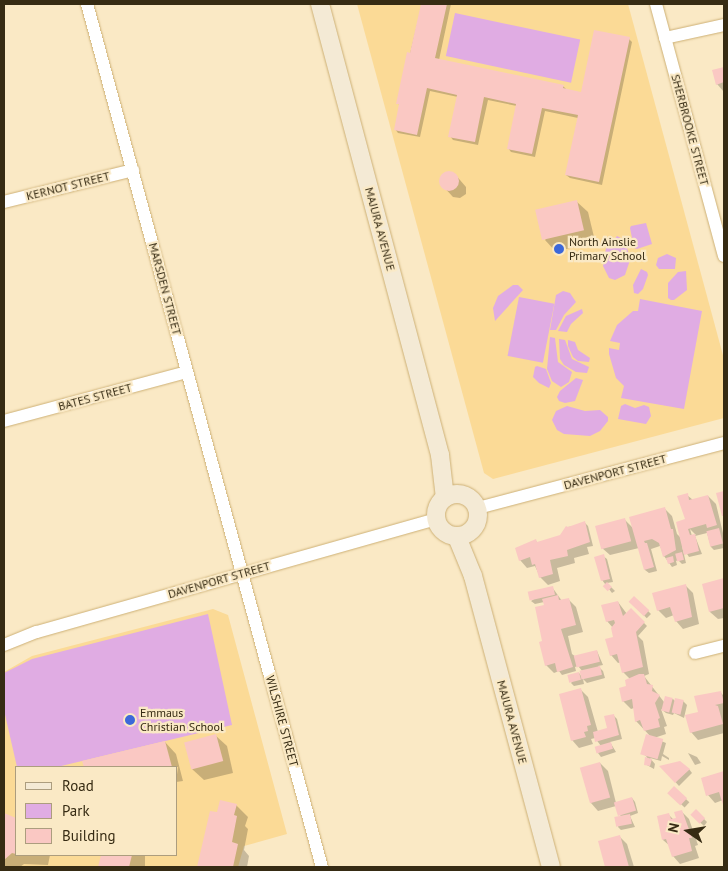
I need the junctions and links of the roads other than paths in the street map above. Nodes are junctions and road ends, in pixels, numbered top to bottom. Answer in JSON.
{"nodes":[{"id":1,"x":87,"y":4,"type":"edge"},
{"id":2,"x":320,"y":4,"type":"edge"},
{"id":3,"x":656,"y":4,"type":"edge"},
{"id":4,"x":724,"y":25,"type":"edge"},
{"id":5,"x":666,"y":38,"type":"junction"},
{"id":6,"x":133,"y":170,"type":"junction"},
{"id":7,"x":4,"y":202,"type":"edge"},
{"id":8,"x":724,"y":256,"type":"edge"},
{"id":9,"x":187,"y":372,"type":"junction"},
{"id":10,"x":4,"y":421,"type":"edge"},
{"id":11,"x":724,"y":443,"type":"edge"},
{"id":12,"x":453,"y":496,"type":"junction"},
{"id":13,"x":478,"y":508,"type":"junction"},
{"id":14,"x":436,"y":519,"type":"junction"},
{"id":15,"x":475,"y":528,"type":"junction"},
{"id":16,"x":457,"y":537,"type":"junction"},
{"id":17,"x":243,"y":574,"type":"junction"},
{"id":18,"x":473,"y":576,"type":"junction"},
{"id":19,"x":4,"y":645,"type":"edge"},
{"id":20,"x":724,"y":646,"type":"edge"},
{"id":21,"x":695,"y":653,"type":"dead end"},
{"id":22,"x":322,"y":867,"type":"edge"},
{"id":23,"x":551,"y":867,"type":"edge"}],
"edges":[{"from":1,"to":6,"type":"street","name":"MARSDEN STREET"},
{"from":2,"to":12,"type":"main road","name":"MAJURA AVENUE"},
{"from":3,"to":5,"type":"street","name":"SHERBROOKE STREET"},
{"from":4,"to":5,"type":"street"},
{"from":5,"to":8,"type":"street","name":"SHERBROOKE STREET"},
{"from":6,"to":7,"type":"street","name":"KERNOT STREET"},
{"from":6,"to":9,"type":"street","name":"MARSDEN STREET"},
{"from":9,"to":10,"type":"street","name":"BATES STREET"},
{"from":9,"to":17,"type":"street","name":"MARSDEN STREET"},
{"from":11,"to":13,"type":"street","name":"DAVENPORT STREET"},
{"from":12,"to":13,"type":"main road"},
{"from":12,"to":14,"type":"main road"},
{"from":13,"to":15,"type":"main road"},
{"from":14,"to":16,"type":"main road"},
{"from":14,"to":17,"type":"street","name":"DAVENPORT STREET"},
{"from":15,"to":16,"type":"main road"},
{"from":15,"to":18,"type":"main road","name":"MAJURA AVENUE"},
{"from":16,"to":18,"type":"main road","name":"MAJURA AVENUE"},
{"from":17,"to":19,"type":"street","name":"DAVENPORT STREET"},
{"from":17,"to":22,"type":"street","name":"WILSHIRE STREET"},
{"from":18,"to":23,"type":"main road","name":"MAJURA AVENUE"},
{"from":20,"to":21,"type":"street"}]}
